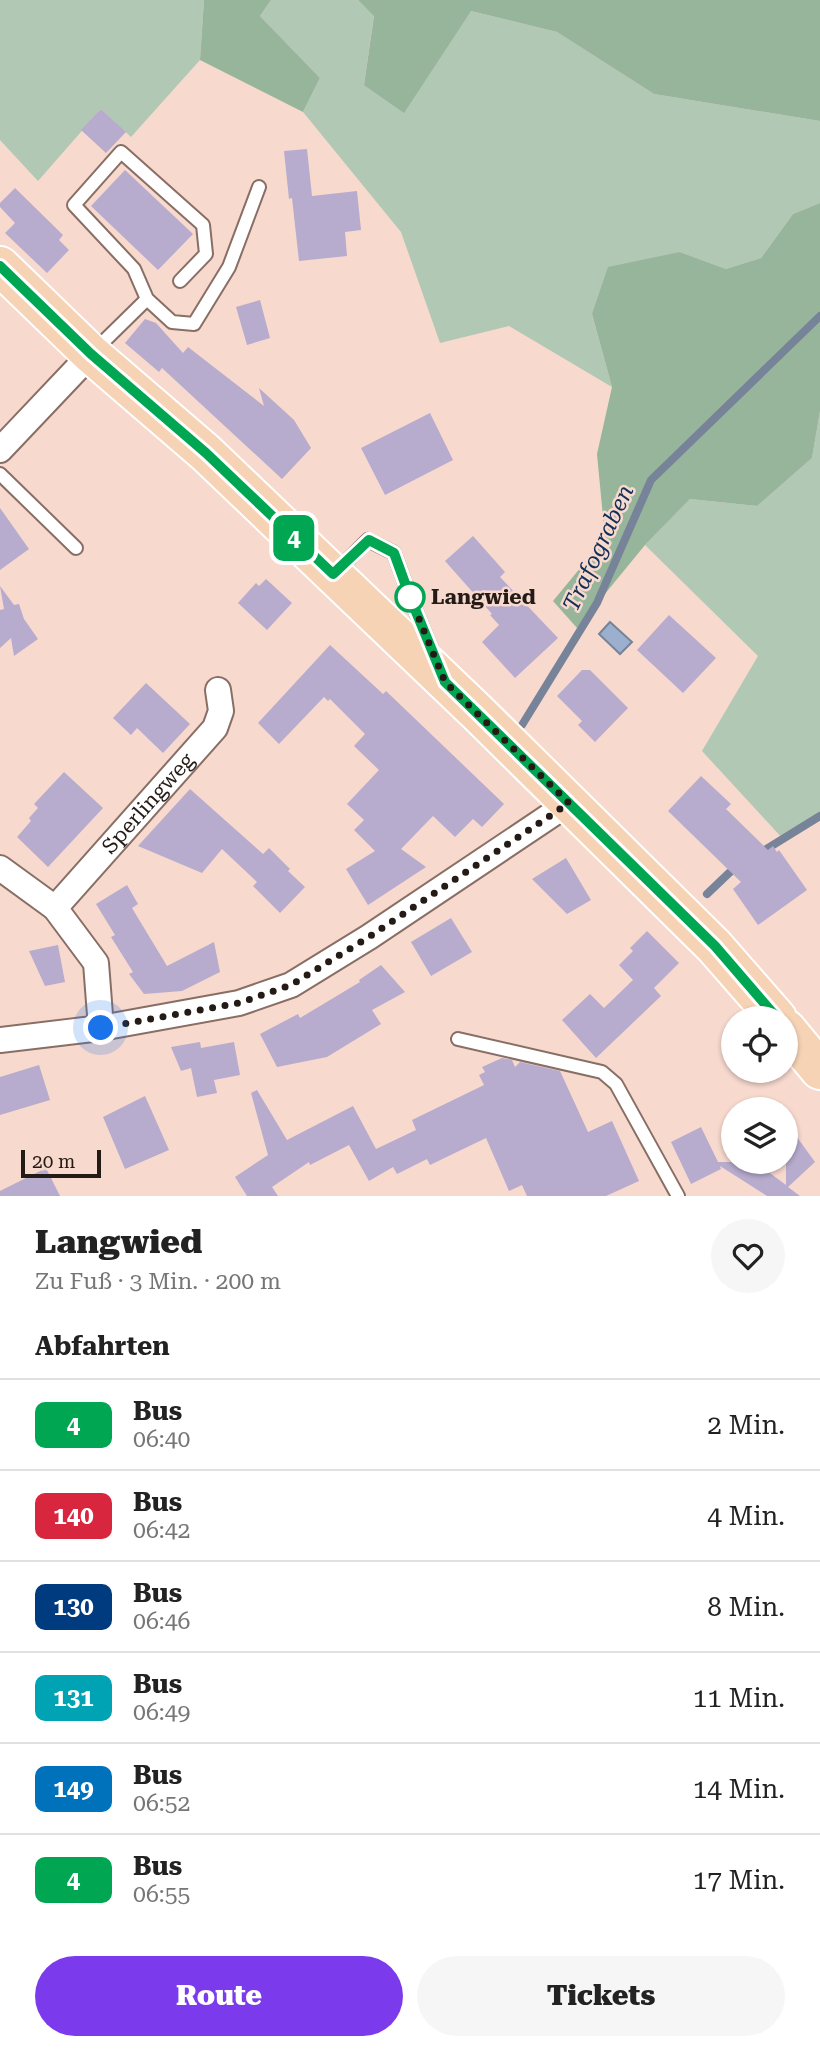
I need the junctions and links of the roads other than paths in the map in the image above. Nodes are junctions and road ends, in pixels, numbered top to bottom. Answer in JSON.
{"nodes":[{"id":1,"x":259,"y":187,"type":"dead end"},
{"id":2,"x":0,"y":266,"type":"edge"},
{"id":3,"x":180,"y":281,"type":"dead end"},
{"id":4,"x":147,"y":299,"type":"junction"},
{"id":5,"x":91,"y":354,"type":"junction"},
{"id":6,"x":0,"y":450,"type":"edge"},
{"id":7,"x":0,"y":474,"type":"edge"},
{"id":8,"x":76,"y":548,"type":"dead end"},
{"id":9,"x":333,"y":574,"type":"junction"},
{"id":10,"x":445,"y":682,"type":"junction"},
{"id":11,"x":218,"y":690,"type":"dead end"},
{"id":12,"x":569,"y":803,"type":"junction"},
{"id":13,"x":0,"y":868,"type":"edge"},
{"id":14,"x":55,"y":908,"type":"junction"},
{"id":15,"x":766,"y":1006,"type":"edge"},
{"id":16,"x":101,"y":1028,"type":"junction"},
{"id":17,"x":458,"y":1039,"type":"dead end"},
{"id":18,"x":0,"y":1040,"type":"edge"},
{"id":19,"x":798,"y":1043,"type":"edge"},
{"id":20,"x":820,"y":1070,"type":"edge"},
{"id":21,"x":678,"y":1196,"type":"edge"}],
"edges":[{"from":1,"to":4,"type":"lane"},
{"from":2,"to":5,"type":"main road"},
{"from":3,"to":4,"type":"lane"},
{"from":4,"to":5,"type":"lane"},
{"from":5,"to":6,"type":"street"},
{"from":5,"to":9,"type":"main road"},
{"from":7,"to":8,"type":"lane"},
{"from":9,"to":10,"type":"main road"},
{"from":9,"to":10,"type":"lane"},
{"from":10,"to":12,"type":"main road"},
{"from":11,"to":14,"type":"street","name":"Sperlingweg"},
{"from":12,"to":15,"type":"main road"},
{"from":12,"to":16,"type":"street"},
{"from":13,"to":14,"type":"street"},
{"from":14,"to":16,"type":"street"},
{"from":16,"to":18,"type":"street"},
{"from":17,"to":21,"type":"lane"},
{"from":19,"to":20,"type":"main road"}]}
